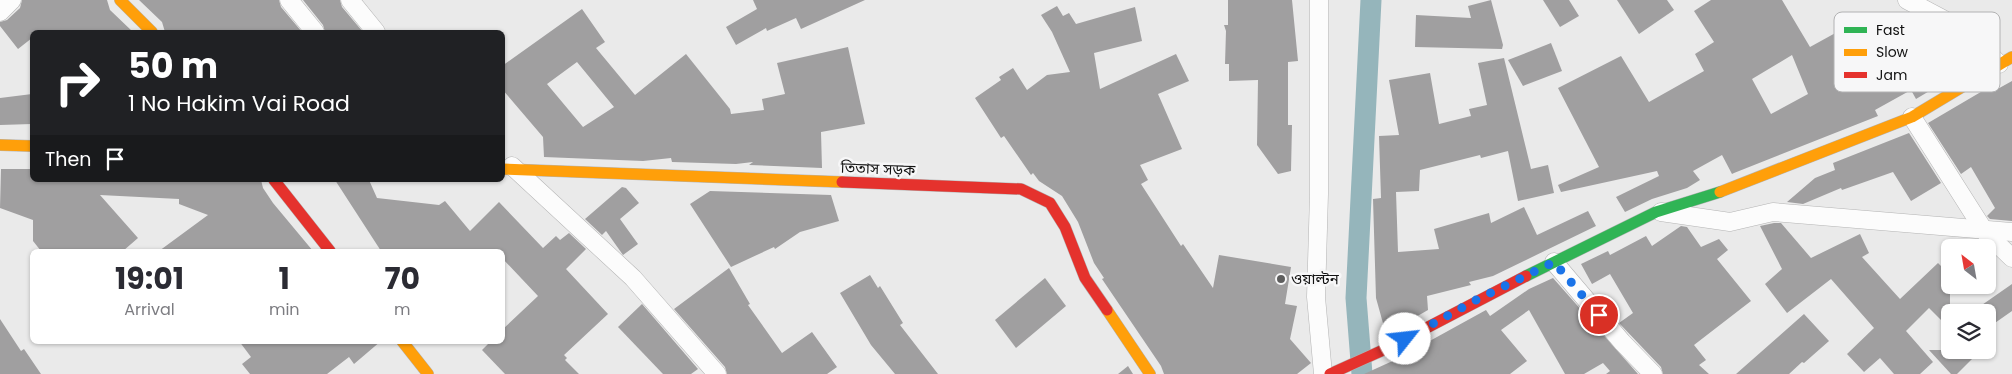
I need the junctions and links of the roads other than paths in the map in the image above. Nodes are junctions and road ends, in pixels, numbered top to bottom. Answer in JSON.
{"nodes":[{"id":1,"x":12,"y":0,"type":"edge"},
{"id":2,"x":120,"y":0,"type":"edge"},
{"id":3,"x":289,"y":0,"type":"edge"},
{"id":4,"x":350,"y":0,"type":"edge"},
{"id":5,"x":1319,"y":0,"type":"edge"},
{"id":6,"x":1906,"y":0,"type":"edge"},
{"id":7,"x":0,"y":12,"type":"edge"},
{"id":8,"x":1929,"y":12,"type":"edge"},
{"id":9,"x":150,"y":30,"type":"edge"},
{"id":10,"x":313,"y":30,"type":"edge"},
{"id":11,"x":374,"y":30,"type":"edge"},
{"id":12,"x":1953,"y":92,"type":"edge"},
{"id":13,"x":1912,"y":116,"type":"junction"},
{"id":14,"x":0,"y":145,"type":"edge"},
{"id":15,"x":30,"y":146,"type":"edge"},
{"id":16,"x":510,"y":170,"type":"edge"},
{"id":17,"x":276,"y":182,"type":"edge"},
{"id":18,"x":1656,"y":212,"type":"junction"},
{"id":19,"x":1985,"y":232,"type":"junction"},
{"id":20,"x":2012,"y":232,"type":"edge"},
{"id":21,"x":328,"y":249,"type":"edge"},
{"id":22,"x":2012,"y":258,"type":"edge"},
{"id":23,"x":1554,"y":262,"type":"junction"},
{"id":24,"x":404,"y":344,"type":"edge"},
{"id":25,"x":427,"y":374,"type":"edge"},
{"id":26,"x":717,"y":374,"type":"edge"},
{"id":27,"x":1150,"y":374,"type":"edge"},
{"id":28,"x":1323,"y":374,"type":"edge"},
{"id":29,"x":1330,"y":374,"type":"edge"},
{"id":30,"x":1653,"y":374,"type":"edge"}],
"edges":[{"from":1,"to":7,"type":"street"},
{"from":2,"to":9,"type":"street"},
{"from":3,"to":10,"type":"street"},
{"from":4,"to":11,"type":"street"},
{"from":5,"to":28,"type":"street"},
{"from":6,"to":8,"type":"street"},
{"from":12,"to":13,"type":"street"},
{"from":13,"to":18,"type":"street"},
{"from":13,"to":19,"type":"street"},
{"from":14,"to":15,"type":"street"},
{"from":16,"to":26,"type":"street"},
{"from":16,"to":27,"type":"street","name":"তিতাস সড়ক"},
{"from":17,"to":21,"type":"street"},
{"from":18,"to":19,"type":"street"},
{"from":18,"to":23,"type":"street"},
{"from":19,"to":20,"type":"street"},
{"from":19,"to":22,"type":"street"},
{"from":23,"to":29,"type":"street"},
{"from":23,"to":30,"type":"street"},
{"from":24,"to":25,"type":"street"}]}
